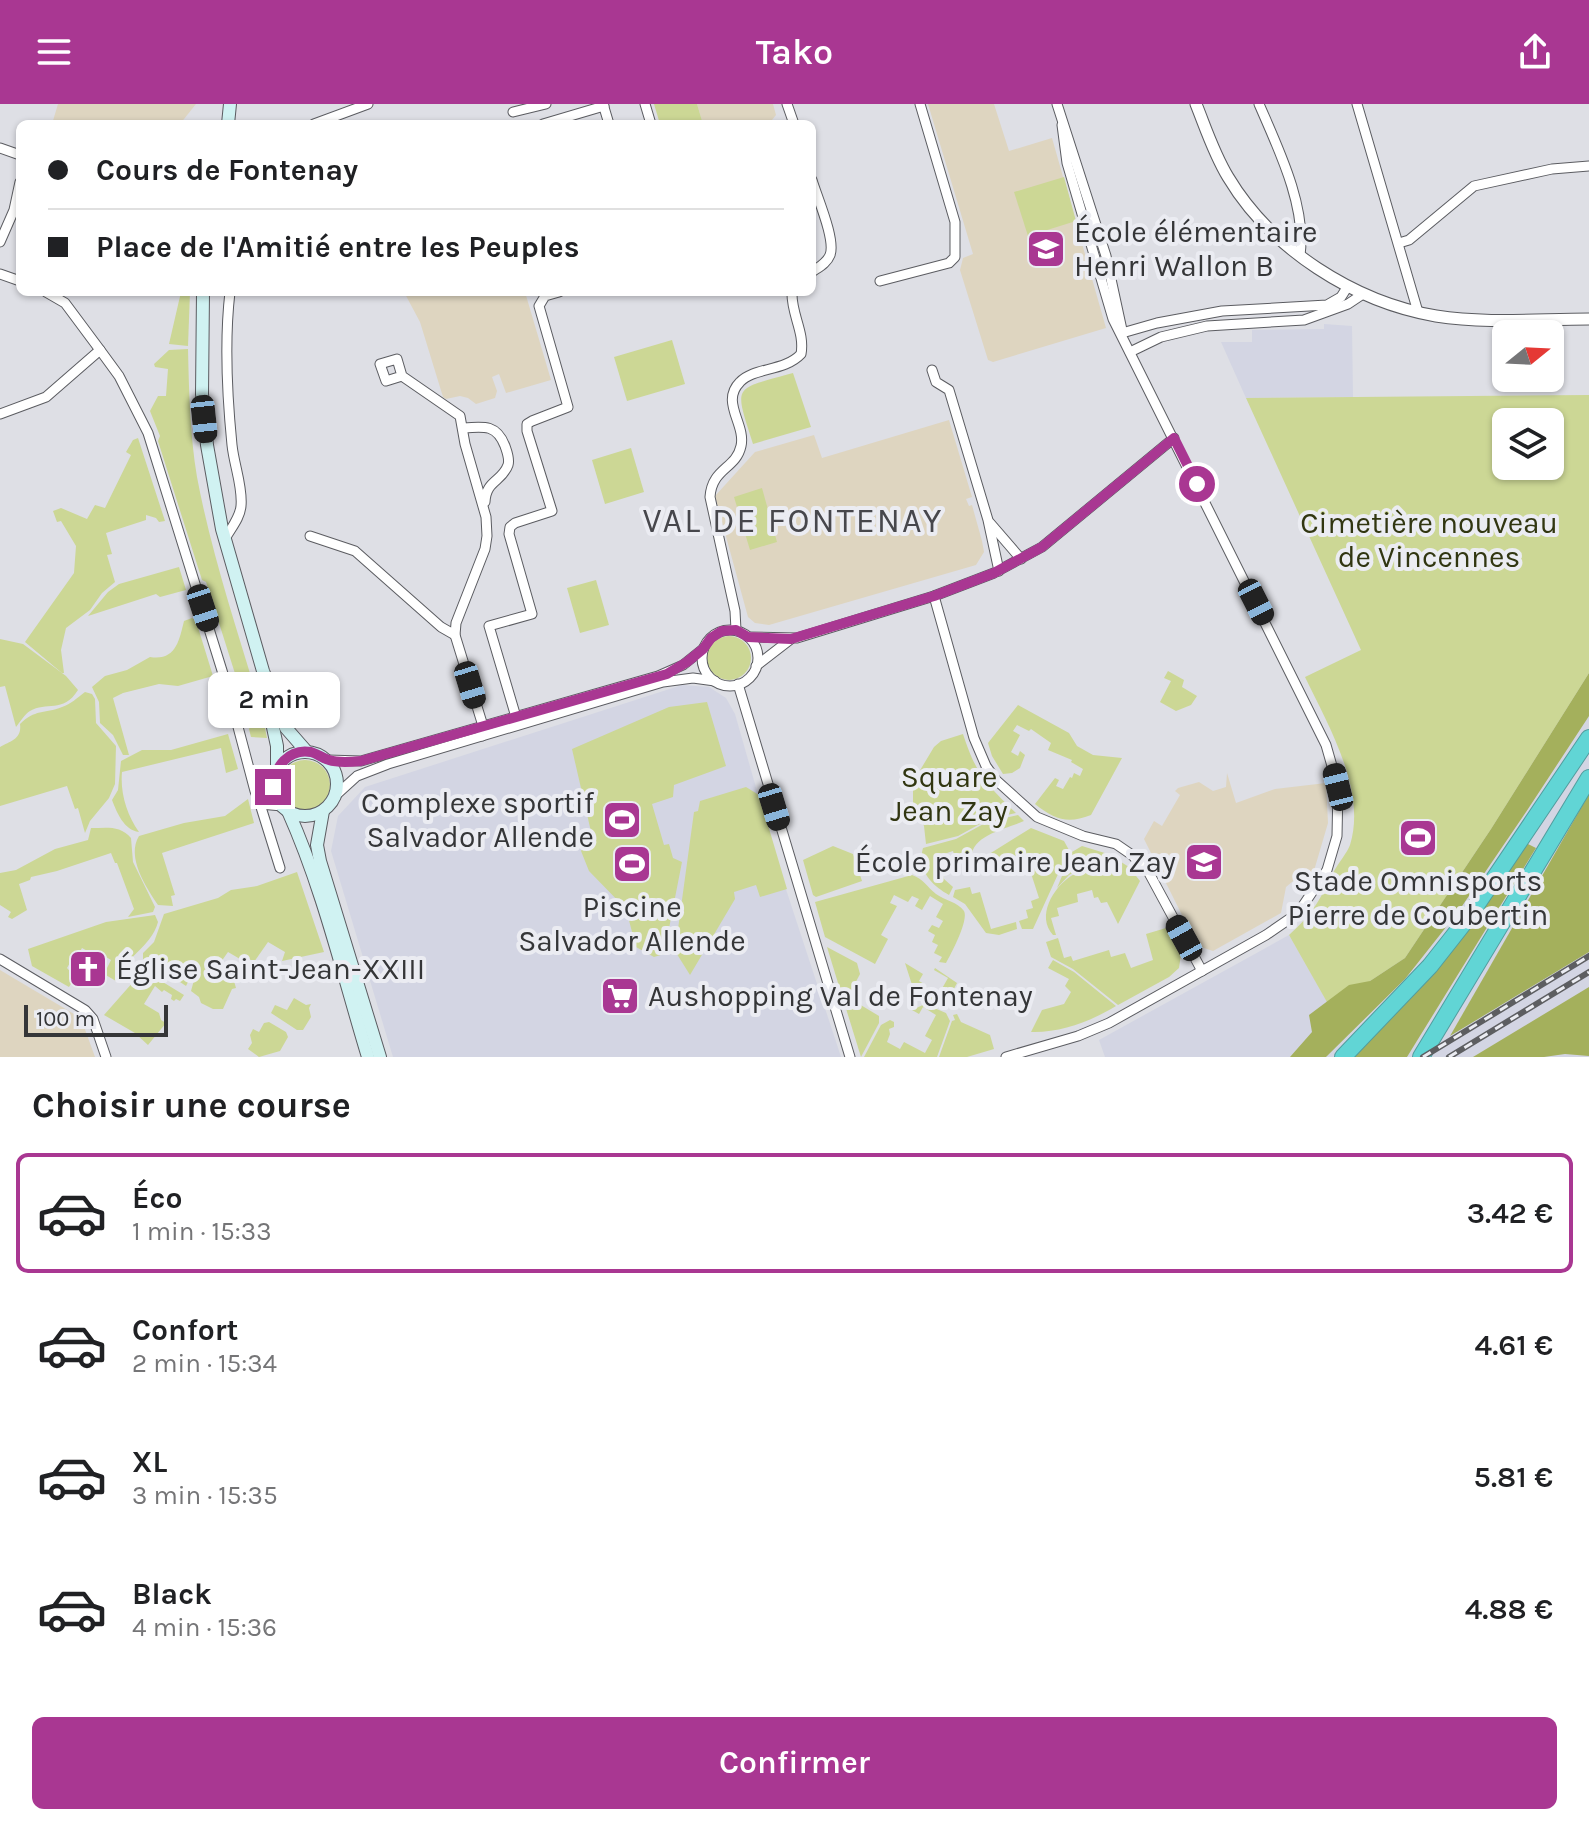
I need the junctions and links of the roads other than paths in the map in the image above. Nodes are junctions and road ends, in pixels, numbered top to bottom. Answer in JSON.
{"nodes":[{"id":1,"x":368,"y":104,"type":"edge"},
{"id":2,"x":546,"y":104,"type":"edge"},
{"id":3,"x":920,"y":104,"type":"edge"},
{"id":4,"x":1057,"y":104,"type":"edge"},
{"id":5,"x":1196,"y":104,"type":"edge"},
{"id":6,"x":1259,"y":104,"type":"edge"},
{"id":7,"x":1357,"y":104,"type":"edge"},
{"id":8,"x":604,"y":105,"type":"edge"},
{"id":9,"x":513,"y":112,"type":"dead end"},
{"id":10,"x":325,"y":120,"type":"edge"},
{"id":11,"x":556,"y":120,"type":"edge"},
{"id":12,"x":1589,"y":166,"type":"edge"},
{"id":13,"x":816,"y":193,"type":"edge"},
{"id":14,"x":16,"y":201,"type":"edge"},
{"id":15,"x":0,"y":242,"type":"edge"},
{"id":16,"x":1399,"y":243,"type":"junction"},
{"id":17,"x":1300,"y":255,"type":"junction"},
{"id":18,"x":816,"y":269,"type":"edge"},
{"id":19,"x":880,"y":281,"type":"dead end"},
{"id":20,"x":1348,"y":286,"type":"junction"},
{"id":21,"x":1363,"y":294,"type":"junction"},
{"id":22,"x":53,"y":296,"type":"edge"},
{"id":23,"x":203,"y":296,"type":"edge"},
{"id":24,"x":230,"y":296,"type":"edge"},
{"id":25,"x":545,"y":296,"type":"edge"},
{"id":26,"x":792,"y":296,"type":"edge"},
{"id":27,"x":1418,"y":312,"type":"junction"},
{"id":28,"x":1589,"y":319,"type":"edge"},
{"id":29,"x":1122,"y":333,"type":"junction"},
{"id":30,"x":100,"y":350,"type":"junction"},
{"id":31,"x":1130,"y":352,"type":"junction"},
{"id":32,"x":932,"y":370,"type":"dead end"},
{"id":33,"x":402,"y":376,"type":"dead end"},
{"id":34,"x":0,"y":414,"type":"edge"},
{"id":35,"x":464,"y":428,"type":"junction"},
{"id":36,"x":1174,"y":438,"type":"junction"},
{"id":37,"x":484,"y":510,"type":"junction"},
{"id":38,"x":988,"y":520,"type":"junction"},
{"id":39,"x":310,"y":536,"type":"dead end"},
{"id":40,"x":225,"y":539,"type":"junction"},
{"id":41,"x":1021,"y":559,"type":"junction"},
{"id":42,"x":999,"y":571,"type":"junction"},
{"id":43,"x":934,"y":596,"type":"junction"},
{"id":44,"x":736,"y":630,"type":"junction"},
{"id":45,"x":455,"y":635,"type":"junction"},
{"id":46,"x":748,"y":637,"type":"junction"},
{"id":47,"x":791,"y":639,"type":"junction"},
{"id":48,"x":703,"y":649,"type":"junction"},
{"id":49,"x":756,"y":666,"type":"junction"},
{"id":50,"x":263,"y":671,"type":"junction"},
{"id":51,"x":715,"y":681,"type":"junction"},
{"id":52,"x":738,"y":684,"type":"junction"},
{"id":53,"x":634,"y":687,"type":"junction"},
{"id":54,"x":516,"y":717,"type":"junction"},
{"id":55,"x":482,"y":731,"type":"junction"},
{"id":56,"x":1589,"y":738,"type":"edge"},
{"id":57,"x":307,"y":752,"type":"junction"},
{"id":58,"x":328,"y":760,"type":"junction"},
{"id":59,"x":277,"y":770,"type":"junction"},
{"id":60,"x":1589,"y":778,"type":"edge"},
{"id":61,"x":253,"y":781,"type":"junction"},
{"id":62,"x":273,"y":787,"type":"junction"},
{"id":63,"x":335,"y":796,"type":"junction"},
{"id":64,"x":260,"y":804,"type":"junction"},
{"id":65,"x":285,"y":808,"type":"junction"},
{"id":66,"x":323,"y":811,"type":"junction"},
{"id":67,"x":280,"y":868,"type":"dead end"},
{"id":68,"x":0,"y":959,"type":"edge"},
{"id":69,"x":1202,"y":971,"type":"junction"},
{"id":70,"x":106,"y":1057,"type":"edge"},
{"id":71,"x":368,"y":1057,"type":"edge"},
{"id":72,"x":380,"y":1057,"type":"edge"},
{"id":73,"x":850,"y":1057,"type":"edge"},
{"id":74,"x":1006,"y":1057,"type":"edge"},
{"id":75,"x":1343,"y":1057,"type":"edge"},
{"id":76,"x":1421,"y":1057,"type":"edge"}],
"edges":[{"from":1,"to":10,"type":"street"},
{"from":2,"to":9,"type":"street"},
{"from":3,"to":19,"type":"street"},
{"from":4,"to":29,"type":"street"},
{"from":5,"to":17,"type":"street"},
{"from":6,"to":17,"type":"street"},
{"from":7,"to":16,"type":"street"},
{"from":8,"to":11,"type":"street"},
{"from":12,"to":16,"type":"street"},
{"from":13,"to":18,"type":"street"},
{"from":14,"to":15,"type":"street"},
{"from":16,"to":27,"type":"street"},
{"from":17,"to":20,"type":"street"},
{"from":20,"to":21,"type":"street"},
{"from":20,"to":29,"type":"street"},
{"from":21,"to":27,"type":"street"},
{"from":21,"to":31,"type":"street"},
{"from":22,"to":30,"type":"street"},
{"from":23,"to":40,"type":"main road"},
{"from":24,"to":40,"type":"street"},
{"from":25,"to":54,"type":"street"},
{"from":26,"to":44,"type":"street"},
{"from":27,"to":28,"type":"street"},
{"from":29,"to":31,"type":"street"},
{"from":30,"to":34,"type":"street"},
{"from":30,"to":61,"type":"street"},
{"from":31,"to":36,"type":"street"},
{"from":32,"to":38,"type":"street"},
{"from":33,"to":35,"type":"street"},
{"from":35,"to":37,"type":"street"},
{"from":35,"to":37,"type":"street"},
{"from":36,"to":41,"type":"street"},
{"from":36,"to":69,"type":"street"},
{"from":37,"to":45,"type":"street"},
{"from":38,"to":41,"type":"street"},
{"from":38,"to":42,"type":"street"},
{"from":39,"to":45,"type":"street"},
{"from":40,"to":50,"type":"main road"},
{"from":41,"to":42,"type":"street"},
{"from":42,"to":43,"type":"street"},
{"from":43,"to":47,"type":"street"},
{"from":43,"to":69,"type":"street"},
{"from":44,"to":46,"type":"street"},
{"from":44,"to":48,"type":"street"},
{"from":45,"to":55,"type":"street"},
{"from":46,"to":47,"type":"street"},
{"from":46,"to":49,"type":"street"},
{"from":47,"to":49,"type":"street"},
{"from":48,"to":51,"type":"street"},
{"from":48,"to":53,"type":"street"},
{"from":49,"to":52,"type":"street"},
{"from":50,"to":57,"type":"main road"},
{"from":50,"to":59,"type":"main road"},
{"from":51,"to":52,"type":"street"},
{"from":51,"to":53,"type":"street"},
{"from":52,"to":73,"type":"street"},
{"from":53,"to":54,"type":"street"},
{"from":53,"to":55,"type":"street"},
{"from":54,"to":55,"type":"street"},
{"from":55,"to":58,"type":"street"},
{"from":55,"to":63,"type":"street"},
{"from":56,"to":75,"type":"highway"},
{"from":57,"to":58,"type":"main road"},
{"from":57,"to":59,"type":"main road"},
{"from":58,"to":63,"type":"main road"},
{"from":59,"to":62,"type":"main road"},
{"from":60,"to":76,"type":"highway"},
{"from":61,"to":62,"type":"street"},
{"from":61,"to":64,"type":"street"},
{"from":62,"to":65,"type":"main road"},
{"from":63,"to":66,"type":"main road"},
{"from":64,"to":65,"type":"street"},
{"from":64,"to":67,"type":"street"},
{"from":65,"to":66,"type":"main road"},
{"from":65,"to":71,"type":"main road"},
{"from":66,"to":72,"type":"main road"},
{"from":68,"to":70,"type":"street"},
{"from":69,"to":74,"type":"street"}]}
